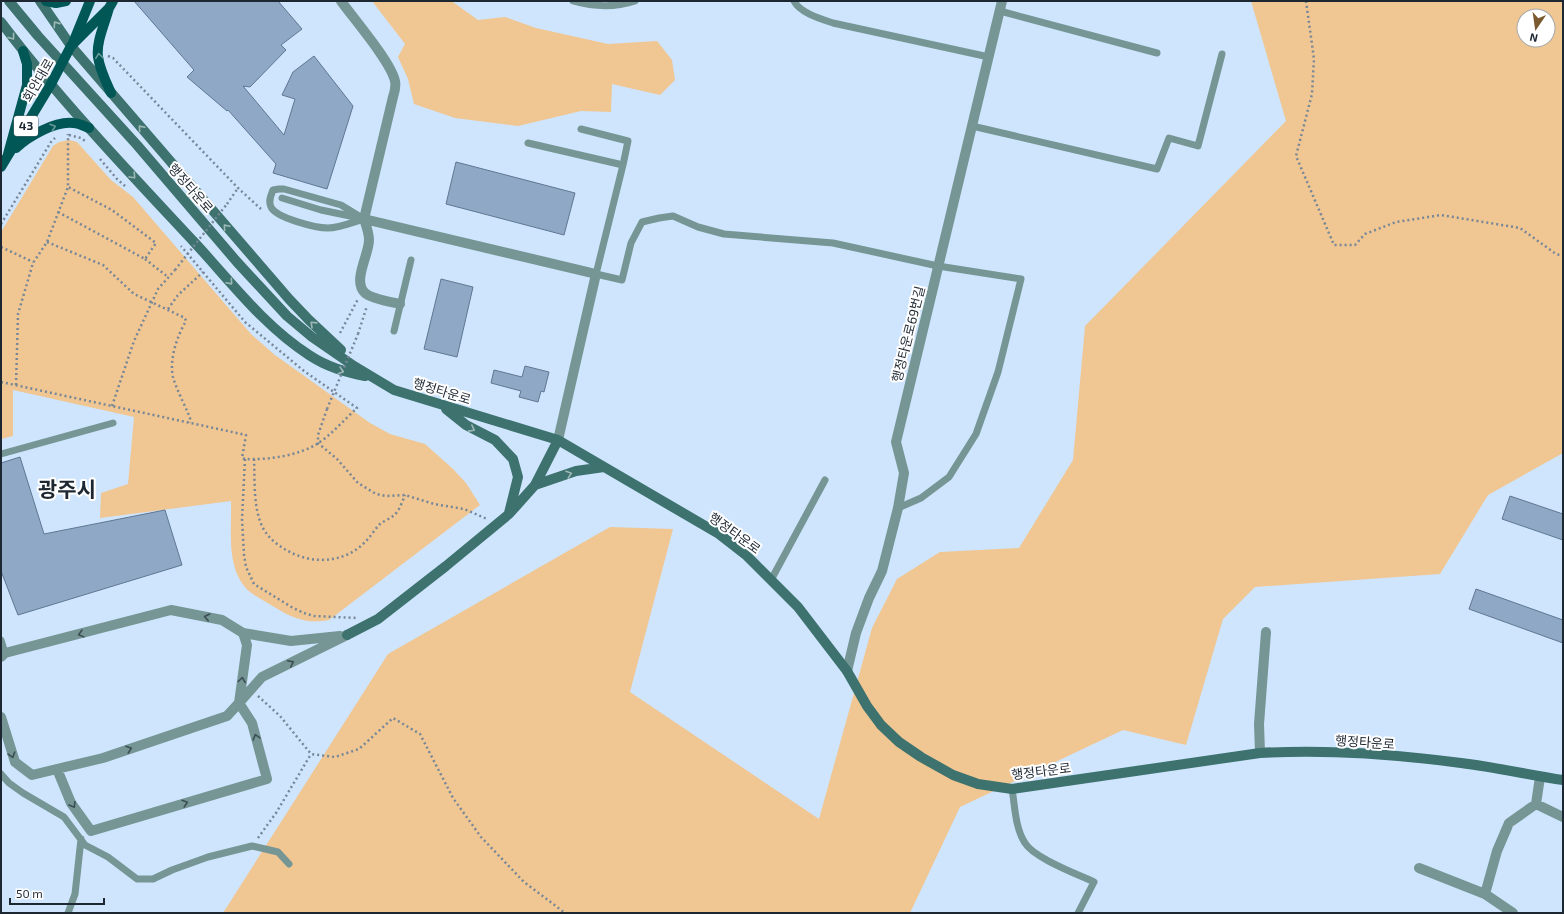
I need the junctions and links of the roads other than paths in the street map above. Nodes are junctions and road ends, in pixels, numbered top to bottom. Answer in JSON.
{"nodes":[{"id":1,"x":9,"y":1,"type":"edge"},
{"id":2,"x":40,"y":1,"type":"edge"},
{"id":3,"x":46,"y":1,"type":"edge"},
{"id":4,"x":66,"y":1,"type":"edge"},
{"id":5,"x":90,"y":1,"type":"edge"},
{"id":6,"x":341,"y":1,"type":"edge"},
{"id":7,"x":573,"y":1,"type":"edge"},
{"id":8,"x":635,"y":1,"type":"edge"},
{"id":9,"x":794,"y":1,"type":"edge"},
{"id":10,"x":1002,"y":1,"type":"edge"},
{"id":11,"x":111,"y":5,"type":"edge"},
{"id":12,"x":1000,"y":11,"type":"junction"},
{"id":13,"x":1,"y":22,"type":"edge"},
{"id":14,"x":71,"y":46,"type":"junction"},
{"id":15,"x":23,"y":51,"type":"junction"},
{"id":16,"x":1157,"y":53,"type":"dead end"},
{"id":17,"x":1222,"y":54,"type":"dead end"},
{"id":18,"x":989,"y":57,"type":"junction"},
{"id":19,"x":51,"y":84,"type":"junction"},
{"id":20,"x":111,"y":93,"type":"junction"},
{"id":21,"x":972,"y":126,"type":"junction"},
{"id":22,"x":88,"y":128,"type":"junction"},
{"id":23,"x":580,"y":129,"type":"dead end"},
{"id":24,"x":528,"y":143,"type":"dead end"},
{"id":25,"x":8,"y":154,"type":"junction"},
{"id":26,"x":623,"y":165,"type":"junction"},
{"id":27,"x":1,"y":167,"type":"edge"},
{"id":28,"x":282,"y":198,"type":"dead end"},
{"id":29,"x":364,"y":219,"type":"junction"},
{"id":30,"x":411,"y":260,"type":"dead end"},
{"id":31,"x":938,"y":266,"type":"junction"},
{"id":32,"x":596,"y":274,"type":"junction"},
{"id":33,"x":400,"y":304,"type":"junction"},
{"id":34,"x":394,"y":331,"type":"dead end"},
{"id":35,"x":373,"y":378,"type":"junction"},
{"id":36,"x":442,"y":405,"type":"junction"},
{"id":37,"x":113,"y":423,"type":"dead end"},
{"id":38,"x":558,"y":440,"type":"junction"},
{"id":39,"x":1,"y":454,"type":"edge"},
{"id":40,"x":604,"y":467,"type":"junction"},
{"id":41,"x":825,"y":480,"type":"dead end"},
{"id":42,"x":535,"y":486,"type":"junction"},
{"id":43,"x":898,"y":508,"type":"junction"},
{"id":44,"x":509,"y":514,"type":"junction"},
{"id":45,"x":770,"y":580,"type":"junction"},
{"id":46,"x":1266,"y":632,"type":"dead end"},
{"id":47,"x":243,"y":633,"type":"junction"},
{"id":48,"x":347,"y":635,"type":"junction"},
{"id":49,"x":1,"y":640,"type":"edge"},
{"id":50,"x":3,"y":655,"type":"edge"},
{"id":51,"x":847,"y":671,"type":"junction"},
{"id":52,"x":239,"y":703,"type":"junction"},
{"id":53,"x":1,"y":717,"type":"edge"},
{"id":54,"x":1260,"y":753,"type":"junction"},
{"id":55,"x":57,"y":769,"type":"junction"},
{"id":56,"x":1,"y":774,"type":"edge"},
{"id":57,"x":1540,"y":776,"type":"junction"},
{"id":58,"x":1563,"y":780,"type":"edge"},
{"id":59,"x":1012,"y":789,"type":"junction"},
{"id":60,"x":1536,"y":804,"type":"junction"},
{"id":61,"x":1563,"y":817,"type":"edge"},
{"id":62,"x":81,"y":839,"type":"junction"},
{"id":63,"x":289,"y":864,"type":"dead end"},
{"id":64,"x":1419,"y":868,"type":"dead end"},
{"id":65,"x":1485,"y":894,"type":"junction"},
{"id":66,"x":68,"y":913,"type":"edge"},
{"id":67,"x":1078,"y":913,"type":"edge"},
{"id":68,"x":1513,"y":913,"type":"edge"}],
"edges":[{"from":1,"to":35,"type":"street","name":"행정타운로"},
{"from":14,"to":2,"type":"street","one_way":true},
{"from":3,"to":4,"type":"main road"},
{"from":5,"to":14,"type":"main road","name":"회안대로","number":"43"},
{"from":6,"to":29,"type":"street"},
{"from":7,"to":8,"type":"lane"},
{"from":9,"to":18,"type":"lane"},
{"from":10,"to":12,"type":"street","name":"행정타운로69번길"},
{"from":11,"to":14,"type":"main road","name":"회안대로","number":"43"},
{"from":20,"to":11,"type":"main road","one_way":true},
{"from":12,"to":16,"type":"lane"},
{"from":12,"to":18,"type":"street","name":"행정타운로69번길"},
{"from":13,"to":15,"type":"street","one_way":true},
{"from":14,"to":19,"type":"main road","name":"회안대로","number":"43","bridge":true},
{"from":14,"to":20,"type":"street"},
{"from":15,"to":19,"type":"street"},
{"from":15,"to":25,"type":"main road"},
{"from":17,"to":21,"type":"lane"},
{"from":18,"to":21,"type":"street","name":"행정타운로69번길"},
{"from":19,"to":22,"type":"street"},
{"from":19,"to":25,"type":"main road","name":"회안대로","number":"43"},
{"from":35,"to":20,"type":"street","one_way":true},
{"from":21,"to":31,"type":"street","name":"행정타운로69번길"},
{"from":25,"to":22,"type":"main road","one_way":true},
{"from":22,"to":35,"type":"street","one_way":true},
{"from":23,"to":26,"type":"lane"},
{"from":24,"to":26,"type":"lane"},
{"from":25,"to":27,"type":"main road","name":"회안대로","number":"43"},
{"from":26,"to":32,"type":"lane"},
{"from":28,"to":29,"type":"lane"},
{"from":29,"to":29,"type":"lane"},
{"from":29,"to":32,"type":"street"},
{"from":29,"to":33,"type":"street"},
{"from":30,"to":33,"type":"lane"},
{"from":31,"to":32,"type":"lane"},
{"from":31,"to":43,"type":"street","name":"행정타운로69번길"},
{"from":31,"to":43,"type":"lane"},
{"from":32,"to":38,"type":"street"},
{"from":33,"to":34,"type":"lane"},
{"from":35,"to":36,"type":"street","name":"행정타운로"},
{"from":36,"to":38,"type":"street","name":"행정타운로"},
{"from":36,"to":44,"type":"street","one_way":true},
{"from":37,"to":39,"type":"lane"},
{"from":38,"to":40,"type":"street","name":"행정타운로"},
{"from":38,"to":42,"type":"street"},
{"from":42,"to":40,"type":"street","one_way":true},
{"from":40,"to":45,"type":"street","name":"행정타운로"},
{"from":41,"to":45,"type":"lane"},
{"from":42,"to":44,"type":"street"},
{"from":43,"to":51,"type":"street","name":"행정타운로69번길"},
{"from":44,"to":48,"type":"street"},
{"from":45,"to":51,"type":"street","name":"행정타운로"},
{"from":46,"to":54,"type":"street"},
{"from":47,"to":48,"type":"street"},
{"from":47,"to":50,"type":"street","one_way":true},
{"from":52,"to":47,"type":"street","one_way":true},
{"from":52,"to":48,"type":"street","one_way":true},
{"from":49,"to":50,"type":"lane"},
{"from":51,"to":59,"type":"street","name":"행정타운로"},
{"from":55,"to":52,"type":"street","one_way":true},
{"from":55,"to":52,"type":"street","one_way":true},
{"from":53,"to":55,"type":"street","one_way":true},
{"from":54,"to":57,"type":"street","name":"행정타운로"},
{"from":54,"to":59,"type":"street","name":"행정타운로"},
{"from":56,"to":62,"type":"lane"},
{"from":57,"to":58,"type":"street","name":"행정타운로"},
{"from":57,"to":60,"type":"street"},
{"from":59,"to":67,"type":"lane"},
{"from":60,"to":61,"type":"street"},
{"from":60,"to":65,"type":"street"},
{"from":62,"to":63,"type":"lane"},
{"from":62,"to":66,"type":"lane"},
{"from":64,"to":65,"type":"street"},
{"from":65,"to":68,"type":"street"}]}
